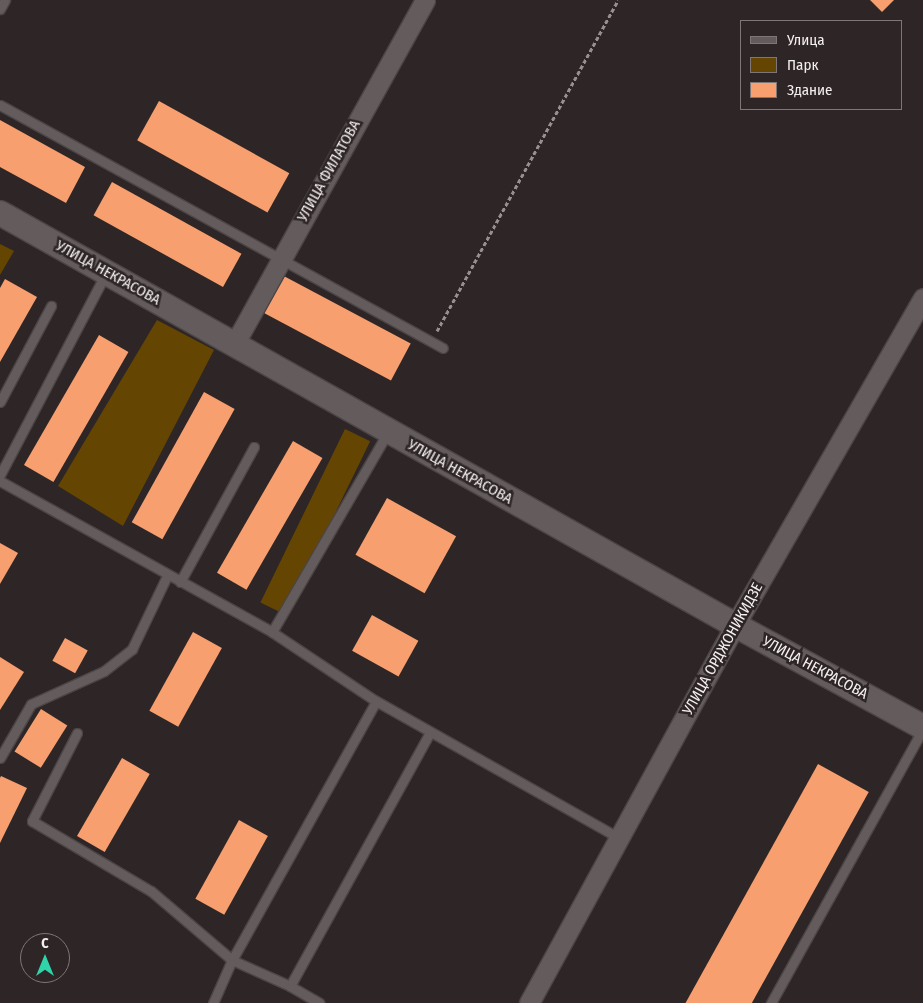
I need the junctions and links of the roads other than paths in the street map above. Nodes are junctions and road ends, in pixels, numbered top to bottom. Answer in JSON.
{"nodes":[{"id":1,"x":5,"y":0,"type":"edge"},
{"id":2,"x":425,"y":0,"type":"edge"},
{"id":3,"x":0,"y":9,"type":"edge"},
{"id":4,"x":0,"y":105,"type":"edge"},
{"id":5,"x":0,"y":213,"type":"edge"},
{"id":6,"x":280,"y":258,"type":"junction"},
{"id":7,"x":106,"y":273,"type":"junction"},
{"id":8,"x":923,"y":298,"type":"edge"},
{"id":9,"x":51,"y":306,"type":"dead end"},
{"id":10,"x":234,"y":343,"type":"junction"},
{"id":11,"x":442,"y":348,"type":"dead end"},
{"id":12,"x":0,"y":402,"type":"edge"},
{"id":13,"x":388,"y":432,"type":"junction"},
{"id":14,"x":254,"y":447,"type":"dead end"},
{"id":15,"x":0,"y":475,"type":"edge"},
{"id":16,"x":0,"y":481,"type":"edge"},
{"id":17,"x":168,"y":576,"type":"junction"},
{"id":18,"x":180,"y":582,"type":"junction"},
{"id":19,"x":735,"y":625,"type":"junction"},
{"id":20,"x":272,"y":632,"type":"junction"},
{"id":21,"x":376,"y":702,"type":"junction"},
{"id":22,"x":923,"y":728,"type":"edge"},
{"id":23,"x":77,"y":732,"type":"dead end"},
{"id":24,"x":430,"y":732,"type":"junction"},
{"id":25,"x":0,"y":758,"type":"edge"},
{"id":26,"x":619,"y":838,"type":"junction"},
{"id":27,"x":232,"y":960,"type":"junction"},
{"id":28,"x":290,"y":986,"type":"junction"},
{"id":29,"x":213,"y":1003,"type":"edge"},
{"id":30,"x":320,"y":1003,"type":"edge"},
{"id":31,"x":528,"y":1003,"type":"edge"},
{"id":32,"x":771,"y":1003,"type":"edge"}],
"edges":[{"from":1,"to":3,"type":"lane"},
{"from":2,"to":6,"type":"street","name":"УЛИЦА ФИЛАТОВА"},
{"from":4,"to":6,"type":"lane"},
{"from":5,"to":7,"type":"street","name":"УЛИЦА НЕКРАСОВА"},
{"from":6,"to":10,"type":"street","name":"УЛИЦА ФИЛАТОВА"},
{"from":6,"to":11,"type":"lane"},
{"from":7,"to":10,"type":"street","name":"УЛИЦА НЕКРАСОВА"},
{"from":7,"to":15,"type":"lane"},
{"from":8,"to":19,"type":"street","name":"УЛИЦА ОРДЖОНИКИДЗЕ"},
{"from":9,"to":12,"type":"lane"},
{"from":10,"to":13,"type":"street","name":"УЛИЦА НЕКРАСОВА"},
{"from":13,"to":19,"type":"street","name":"УЛИЦА НЕКРАСОВА"},
{"from":13,"to":20,"type":"lane"},
{"from":14,"to":18,"type":"lane"},
{"from":16,"to":17,"type":"lane"},
{"from":17,"to":18,"type":"lane"},
{"from":17,"to":25,"type":"lane"},
{"from":18,"to":20,"type":"lane"},
{"from":19,"to":22,"type":"street","name":"УЛИЦА НЕКРАСОВА"},
{"from":19,"to":26,"type":"street","name":"УЛИЦА ОРДЖОНИКИДЗЕ"},
{"from":20,"to":21,"type":"lane"},
{"from":21,"to":24,"type":"lane"},
{"from":21,"to":27,"type":"lane"},
{"from":22,"to":32,"type":"lane"},
{"from":23,"to":27,"type":"lane"},
{"from":24,"to":26,"type":"lane"},
{"from":24,"to":28,"type":"lane"},
{"from":26,"to":31,"type":"street","name":"УЛИЦА ОРДЖОНИКИДЗЕ"},
{"from":27,"to":28,"type":"lane"},
{"from":27,"to":29,"type":"lane"},
{"from":28,"to":30,"type":"lane"}]}
